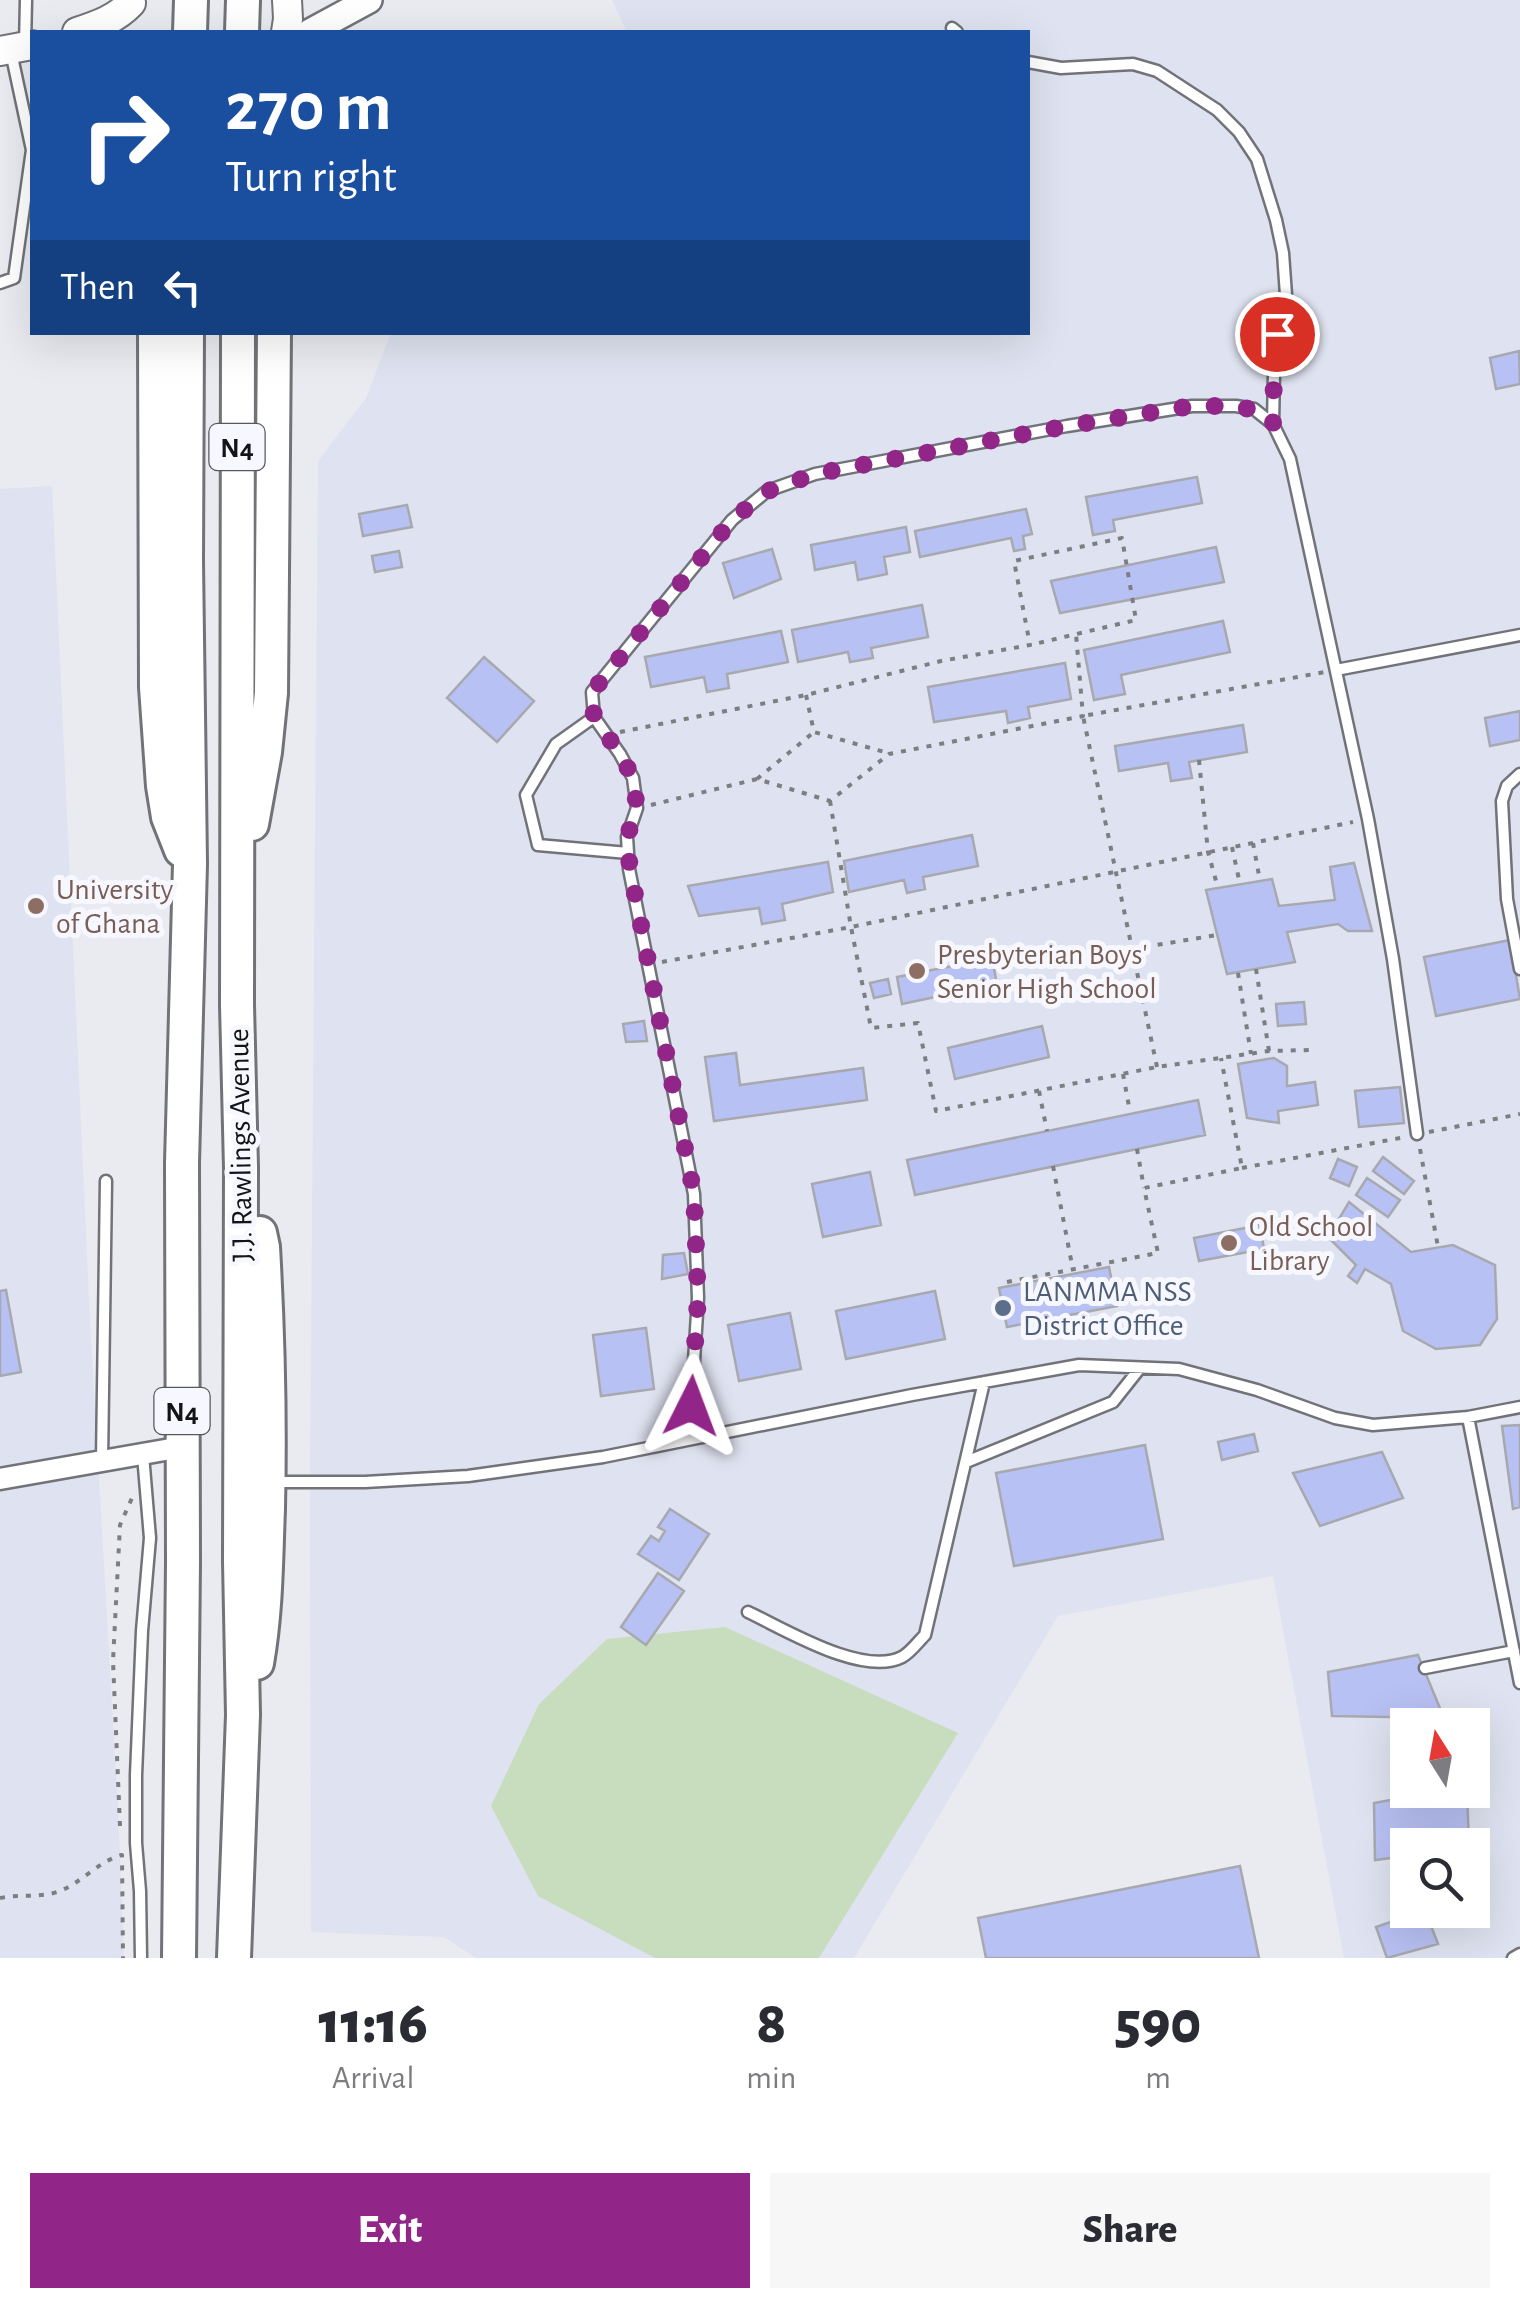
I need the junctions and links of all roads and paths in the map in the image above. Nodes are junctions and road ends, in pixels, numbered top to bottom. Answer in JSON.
{"nodes":[{"id":1,"x":26,"y":0,"type":"edge"},
{"id":2,"x":191,"y":0,"type":"edge"},
{"id":3,"x":244,"y":0,"type":"edge"},
{"id":4,"x":287,"y":0,"type":"edge"},
{"id":5,"x":369,"y":0,"type":"edge"},
{"id":6,"x":132,"y":2,"type":"edge"},
{"id":7,"x":83,"y":30,"type":"edge"},
{"id":8,"x":133,"y":30,"type":"edge"},
{"id":9,"x":190,"y":30,"type":"edge"},
{"id":10,"x":242,"y":30,"type":"edge"},
{"id":11,"x":286,"y":30,"type":"edge"},
{"id":12,"x":314,"y":30,"type":"edge"},
{"id":13,"x":17,"y":48,"type":"edge"},
{"id":14,"x":1030,"y":62,"type":"edge"},
{"id":15,"x":30,"y":136,"type":"edge"},
{"id":16,"x":30,"y":164,"type":"edge"},
{"id":17,"x":0,"y":283,"type":"edge"},
{"id":18,"x":155,"y":335,"type":"edge"},
{"id":19,"x":187,"y":335,"type":"edge"},
{"id":20,"x":238,"y":335,"type":"edge"},
{"id":21,"x":274,"y":335,"type":"edge"},
{"id":22,"x":1273,"y":424,"type":"junction"},
{"id":23,"x":1076,"y":634,"type":"junction"},
{"id":24,"x":1520,"y":634,"type":"edge"},
{"id":25,"x":1030,"y":645,"type":"junction"},
{"id":26,"x":1336,"y":670,"type":"junction"},
{"id":27,"x":806,"y":695,"type":"junction"},
{"id":28,"x":1083,"y":716,"type":"junction"},
{"id":29,"x":594,"y":717,"type":"junction"},
{"id":30,"x":814,"y":732,"type":"junction"},
{"id":31,"x":606,"y":734,"type":"junction"},
{"id":32,"x":889,"y":754,"type":"junction"},
{"id":33,"x":1199,"y":760,"type":"dead end"},
{"id":34,"x":1520,"y":774,"type":"edge"},
{"id":35,"x":757,"y":780,"type":"junction"},
{"id":36,"x":830,"y":801,"type":"junction"},
{"id":37,"x":637,"y":808,"type":"junction"},
{"id":38,"x":1368,"y":819,"type":"junction"},
{"id":39,"x":1252,"y":843,"type":"junction"},
{"id":40,"x":239,"y":844,"type":"junction"},
{"id":41,"x":1232,"y":847,"type":"junction"},
{"id":42,"x":1208,"y":852,"type":"junction"},
{"id":43,"x":628,"y":853,"type":"junction"},
{"id":44,"x":190,"y":864,"type":"junction"},
{"id":45,"x":1116,"y":872,"type":"junction"},
{"id":46,"x":1260,"y":881,"type":"dead end"},
{"id":47,"x":1240,"y":884,"type":"dead end"},
{"id":48,"x":1218,"y":888,"type":"dead end"},
{"id":49,"x":851,"y":927,"type":"junction"},
{"id":50,"x":1217,"y":935,"type":"dead end"},
{"id":51,"x":1132,"y":949,"type":"junction"},
{"id":52,"x":648,"y":964,"type":"junction"},
{"id":53,"x":1256,"y":969,"type":"dead end"},
{"id":54,"x":1520,"y":969,"type":"edge"},
{"id":55,"x":1238,"y":973,"type":"dead end"},
{"id":56,"x":1269,"y":1050,"type":"junction"},
{"id":57,"x":1309,"y":1050,"type":"dead end"},
{"id":58,"x":1251,"y":1054,"type":"junction"},
{"id":59,"x":1221,"y":1058,"type":"junction"},
{"id":60,"x":1157,"y":1067,"type":"junction"},
{"id":61,"x":1123,"y":1074,"type":"junction"},
{"id":62,"x":1038,"y":1091,"type":"junction"},
{"id":63,"x":1130,"y":1112,"type":"dead end"},
{"id":64,"x":1520,"y":1114,"type":"edge"},
{"id":65,"x":1047,"y":1131,"type":"dead end"},
{"id":66,"x":1417,"y":1134,"type":"junction"},
{"id":67,"x":1138,"y":1149,"type":"dead end"},
{"id":68,"x":1053,"y":1166,"type":"dead end"},
{"id":69,"x":242,"y":1168,"type":"junction"},
{"id":70,"x":1242,"y":1168,"type":"junction"},
{"id":71,"x":106,"y":1181,"type":"dead end"},
{"id":72,"x":1144,"y":1188,"type":"junction"},
{"id":73,"x":1438,"y":1248,"type":"dead end"},
{"id":74,"x":1073,"y":1270,"type":"junction"},
{"id":75,"x":1008,"y":1282,"type":"dead end"},
{"id":76,"x":1140,"y":1368,"type":"junction"},
{"id":77,"x":984,"y":1382,"type":"junction"},
{"id":78,"x":1520,"y":1407,"type":"edge"},
{"id":79,"x":1468,"y":1417,"type":"junction"},
{"id":80,"x":689,"y":1440,"type":"junction"},
{"id":81,"x":182,"y":1447,"type":"junction"},
{"id":82,"x":143,"y":1456,"type":"junction"},
{"id":83,"x":102,"y":1462,"type":"junction"},
{"id":84,"x":966,"y":1462,"type":"junction"},
{"id":85,"x":0,"y":1479,"type":"edge"},
{"id":86,"x":144,"y":1479,"type":"junction"},
{"id":87,"x":268,"y":1482,"type":"junction"},
{"id":88,"x":748,"y":1612,"type":"dead end"},
{"id":89,"x":1514,"y":1651,"type":"junction"},
{"id":90,"x":1425,"y":1668,"type":"dead end"},
{"id":91,"x":1520,"y":1683,"type":"edge"},
{"id":92,"x":242,"y":1715,"type":"junction"},
{"id":93,"x":121,"y":1838,"type":"dead end"},
{"id":94,"x":0,"y":1898,"type":"edge"},
{"id":95,"x":1520,"y":1954,"type":"edge"},
{"id":96,"x":123,"y":1958,"type":"edge"},
{"id":97,"x":141,"y":1958,"type":"edge"},
{"id":98,"x":179,"y":1958,"type":"edge"},
{"id":99,"x":234,"y":1958,"type":"edge"},
{"id":100,"x":1513,"y":1958,"type":"edge"}],
"edges":[{"from":1,"to":13,"type":"lane"},
{"from":2,"to":9,"type":"highway"},
{"from":3,"to":10,"type":"highway"},
{"from":4,"to":11,"type":"main road"},
{"from":5,"to":12,"type":"street"},
{"from":6,"to":7,"type":"main road"},
{"from":6,"to":8,"type":"main road"},
{"from":13,"to":15,"type":"lane"},
{"from":14,"to":22,"type":"lane"},
{"from":16,"to":17,"type":"lane"},
{"from":18,"to":44,"type":"highway"},
{"from":19,"to":44,"type":"highway","name":"J.J. Rawlings Avenue","number":"N4"},
{"from":20,"to":40,"type":"highway","name":"J.J. Rawlings Avenue","number":"N4"},
{"from":21,"to":40,"type":"highway"},
{"from":22,"to":26,"type":"lane"},
{"from":22,"to":29,"type":"lane"},
{"from":23,"to":25,"type":"path"},
{"from":23,"to":25,"type":"path"},
{"from":23,"to":28,"type":"path"},
{"from":24,"to":26,"type":"lane"},
{"from":25,"to":27,"type":"path"},
{"from":26,"to":28,"type":"path"},
{"from":26,"to":38,"type":"lane"},
{"from":27,"to":30,"type":"path"},
{"from":27,"to":31,"type":"path"},
{"from":28,"to":32,"type":"path"},
{"from":28,"to":45,"type":"path"},
{"from":29,"to":31,"type":"lane"},
{"from":29,"to":43,"type":"lane"},
{"from":30,"to":32,"type":"path"},
{"from":30,"to":35,"type":"path"},
{"from":31,"to":37,"type":"lane"},
{"from":32,"to":36,"type":"path"},
{"from":33,"to":42,"type":"path"},
{"from":34,"to":54,"type":"lane"},
{"from":35,"to":36,"type":"path"},
{"from":35,"to":37,"type":"path"},
{"from":36,"to":49,"type":"path"},
{"from":37,"to":43,"type":"lane"},
{"from":38,"to":39,"type":"path"},
{"from":38,"to":66,"type":"lane"},
{"from":39,"to":41,"type":"path"},
{"from":39,"to":46,"type":"path"},
{"from":40,"to":69,"type":"highway","name":"J.J. Rawlings Avenue","number":"N4"},
{"from":41,"to":42,"type":"path"},
{"from":41,"to":47,"type":"path"},
{"from":42,"to":45,"type":"path"},
{"from":42,"to":48,"type":"path"},
{"from":43,"to":52,"type":"lane"},
{"from":44,"to":81,"type":"highway","name":"J.J. Rawlings Avenue","number":"N4"},
{"from":45,"to":49,"type":"path"},
{"from":45,"to":51,"type":"path"},
{"from":49,"to":52,"type":"path"},
{"from":49,"to":62,"type":"path"},
{"from":50,"to":51,"type":"path"},
{"from":51,"to":60,"type":"path"},
{"from":52,"to":80,"type":"lane"},
{"from":53,"to":56,"type":"path"},
{"from":55,"to":58,"type":"path"},
{"from":56,"to":57,"type":"path"},
{"from":56,"to":58,"type":"path"},
{"from":58,"to":59,"type":"path"},
{"from":59,"to":60,"type":"path"},
{"from":59,"to":70,"type":"path"},
{"from":60,"to":61,"type":"path"},
{"from":61,"to":62,"type":"path"},
{"from":61,"to":63,"type":"path"},
{"from":62,"to":65,"type":"path"},
{"from":64,"to":66,"type":"path"},
{"from":66,"to":70,"type":"path"},
{"from":66,"to":73,"type":"path"},
{"from":67,"to":72,"type":"path"},
{"from":68,"to":74,"type":"path"},
{"from":69,"to":87,"type":"highway"},
{"from":69,"to":92,"type":"highway","name":"J.J. Rawlings Avenue","number":"N4"},
{"from":70,"to":72,"type":"path"},
{"from":71,"to":83,"type":"lane"},
{"from":72,"to":74,"type":"path"},
{"from":74,"to":75,"type":"path"},
{"from":76,"to":77,"type":"lane"},
{"from":76,"to":79,"type":"lane"},
{"from":76,"to":84,"type":"lane"},
{"from":77,"to":80,"type":"lane"},
{"from":77,"to":84,"type":"lane"},
{"from":78,"to":79,"type":"lane"},
{"from":79,"to":89,"type":"lane"},
{"from":80,"to":87,"type":"lane"},
{"from":81,"to":82,"type":"street"},
{"from":81,"to":98,"type":"highway","name":"J.J. Rawlings Avenue","number":"N4"},
{"from":82,"to":83,"type":"street"},
{"from":82,"to":86,"type":"lane"},
{"from":83,"to":85,"type":"street"},
{"from":84,"to":88,"type":"lane"},
{"from":86,"to":93,"type":"path"},
{"from":86,"to":97,"type":"lane"},
{"from":87,"to":92,"type":"highway"},
{"from":89,"to":90,"type":"lane"},
{"from":89,"to":91,"type":"lane"},
{"from":92,"to":99,"type":"highway","name":"J.J. Rawlings Avenue","number":"N4"},
{"from":94,"to":96,"type":"path"},
{"from":95,"to":100,"type":"lane"}]}
